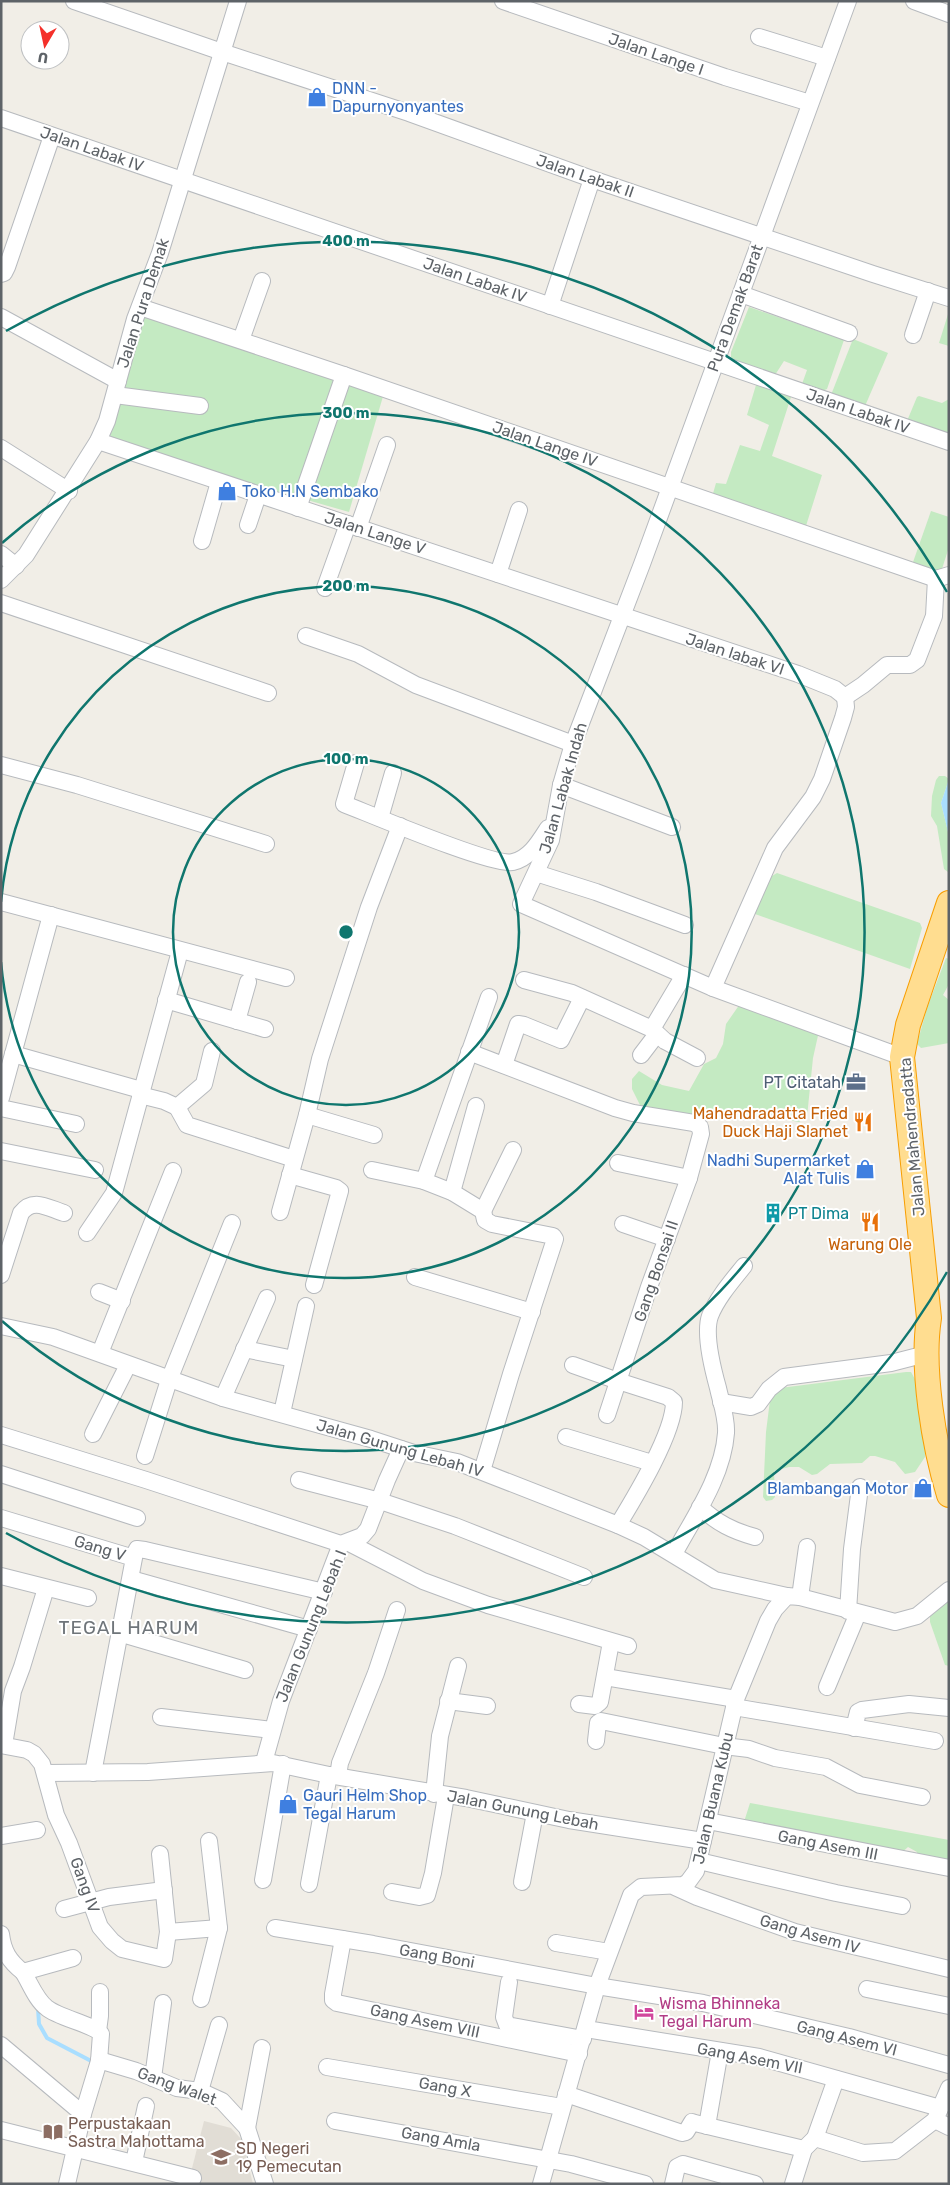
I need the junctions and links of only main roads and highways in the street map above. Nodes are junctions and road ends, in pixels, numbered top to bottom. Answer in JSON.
{"nodes":[{"id":1,"x":949,"y":903,"type":"edge"},
{"id":2,"x":944,"y":931,"type":"edge"},
{"id":3,"x":929,"y":1318,"type":"junction"},
{"id":4,"x":949,"y":1415,"type":"edge"},
{"id":5,"x":949,"y":1495,"type":"edge"}],
"edges":[{"from":1,"to":2,"type":"highway","name":"Jalan Mahendradatta"},
{"from":2,"to":3,"type":"highway","name":"Jalan Mahendradatta"},
{"from":3,"to":4,"type":"highway","name":"Jalan Mahendradatta"},
{"from":3,"to":5,"type":"highway","name":"Jalan Mahendradatta"}]}
